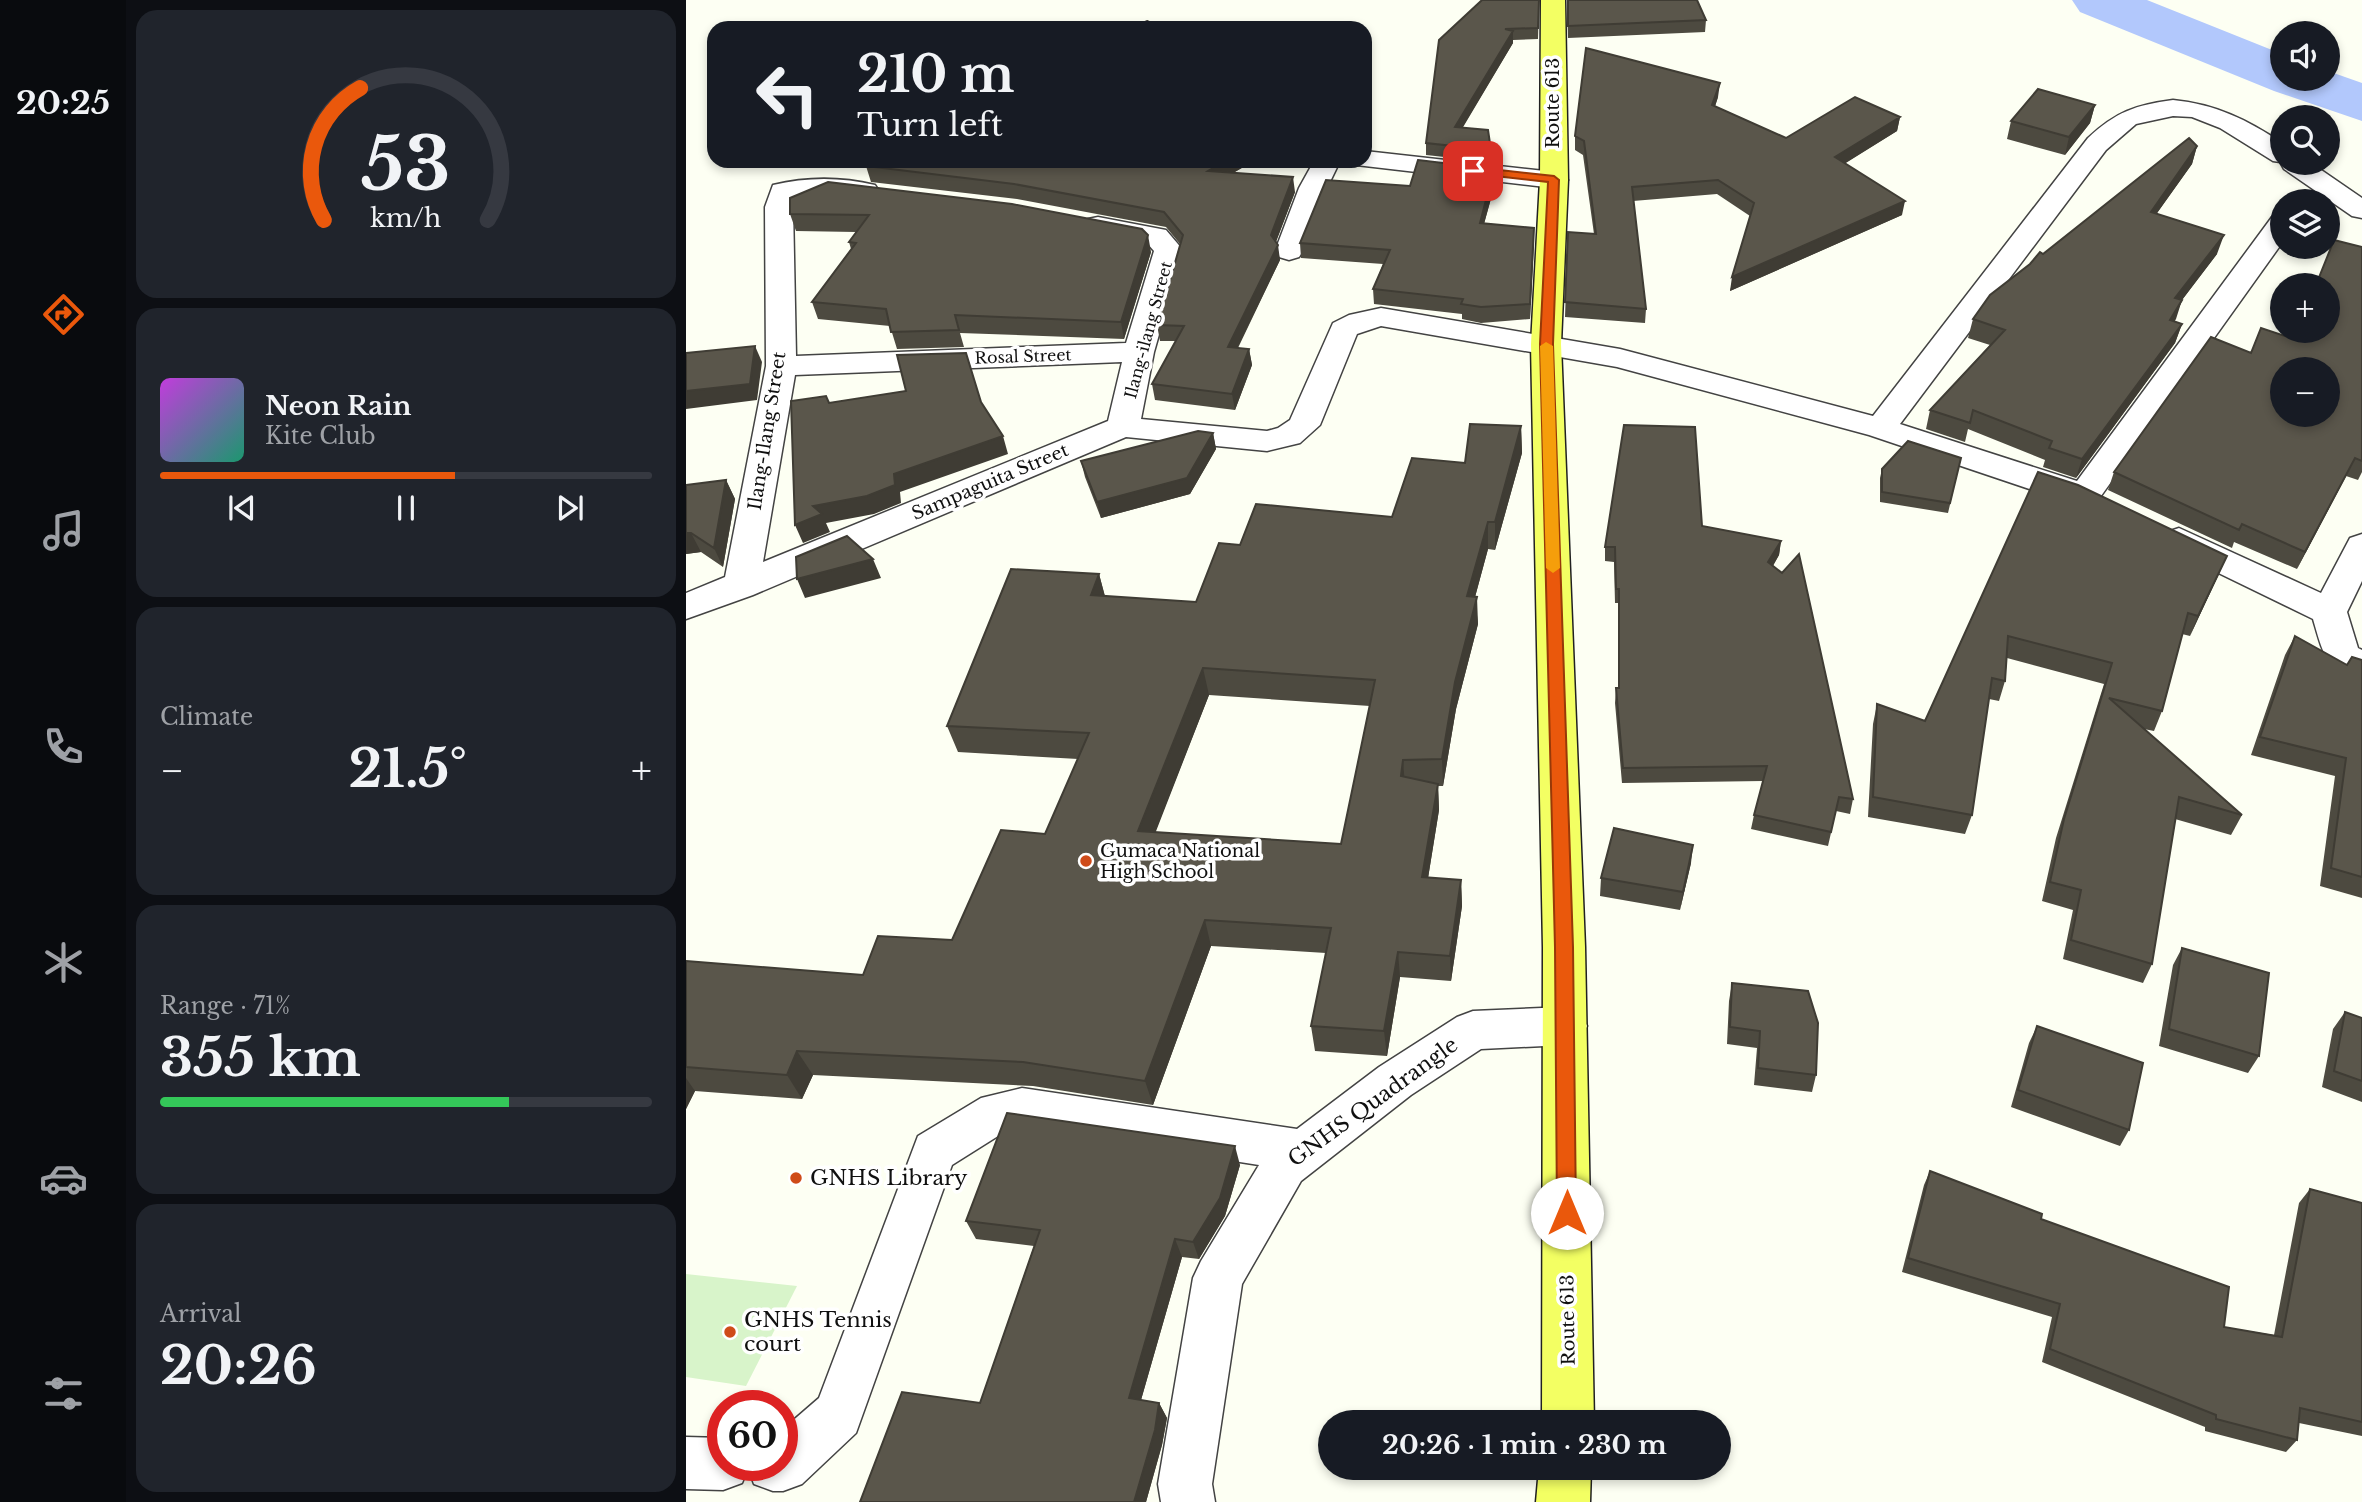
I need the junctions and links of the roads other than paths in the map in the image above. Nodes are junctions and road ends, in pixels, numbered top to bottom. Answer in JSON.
{"nodes":[{"id":1,"x":1553,"y":0,"type":"edge"},
{"id":2,"x":2270,"y":147,"type":"edge"},
{"id":3,"x":1372,"y":160,"type":"edge"},
{"id":4,"x":1323,"y":168,"type":"edge"},
{"id":5,"x":2305,"y":175,"type":"edge"},
{"id":6,"x":1554,"y":180,"type":"junction"},
{"id":7,"x":2318,"y":189,"type":"edge"},
{"id":8,"x":896,"y":195,"type":"edge"},
{"id":9,"x":2340,"y":202,"type":"edge"},
{"id":10,"x":2362,"y":210,"type":"edge"},
{"id":11,"x":1067,"y":219,"type":"edge"},
{"id":12,"x":2270,"y":241,"type":"edge"},
{"id":13,"x":1289,"y":251,"type":"dead end"},
{"id":14,"x":1546,"y":344,"type":"junction"},
{"id":15,"x":1139,"y":352,"type":"junction"},
{"id":16,"x":781,"y":366,"type":"junction"},
{"id":17,"x":1123,"y":427,"type":"junction"},
{"id":18,"x":1880,"y":428,"type":"junction"},
{"id":19,"x":2158,"y":530,"type":"edge"},
{"id":20,"x":2362,"y":546,"type":"edge"},
{"id":21,"x":741,"y":586,"type":"junction"},
{"id":22,"x":686,"y":607,"type":"edge"},
{"id":23,"x":2329,"y":612,"type":"junction"},
{"id":24,"x":2362,"y":668,"type":"edge"},
{"id":25,"x":1565,"y":1026,"type":"junction"},
{"id":26,"x":1304,"y":1151,"type":"junction"},
{"id":27,"x":1567,"y":1410,"type":"edge"},
{"id":28,"x":798,"y":1451,"type":"edge"},
{"id":29,"x":686,"y":1463,"type":"edge"},
{"id":30,"x":707,"y":1464,"type":"edge"},
{"id":31,"x":1564,"y":1480,"type":"edge"},
{"id":32,"x":1188,"y":1502,"type":"edge"},
{"id":33,"x":1563,"y":1502,"type":"edge"}],
"edges":[{"from":1,"to":6,"type":"main road","name":"Route 613"},
{"from":2,"to":18,"type":"street"},
{"from":3,"to":6,"type":"street"},
{"from":4,"to":13,"type":"street"},
{"from":5,"to":7,"type":"street"},
{"from":6,"to":14,"type":"main road","name":"Route 613"},
{"from":8,"to":16,"type":"street","name":"Ilang-Ilang Street"},
{"from":9,"to":10,"type":"street"},
{"from":11,"to":15,"type":"street","name":"Ilang-ilang Street"},
{"from":12,"to":18,"type":"street"},
{"from":14,"to":17,"type":"street","name":"Sampaguita Street"},
{"from":14,"to":18,"type":"street"},
{"from":14,"to":25,"type":"main road","name":"Route 613"},
{"from":15,"to":16,"type":"street","name":"Rosal Street"},
{"from":15,"to":17,"type":"street","name":"Ilang-ilang Street"},
{"from":16,"to":21,"type":"street","name":"Ilang-Ilang Street"},
{"from":17,"to":21,"type":"street","name":"Sampaguita Street"},
{"from":19,"to":23,"type":"street"},
{"from":20,"to":23,"type":"street"},
{"from":21,"to":22,"type":"street","name":"Sampaguita Street"},
{"from":23,"to":24,"type":"street"},
{"from":25,"to":26,"type":"street","name":"GNHS Quadrangle"},
{"from":25,"to":27,"type":"main road","name":"Route 613"},
{"from":26,"to":28,"type":"street"},
{"from":26,"to":32,"type":"street","name":"GNHS Quadrangle"},
{"from":29,"to":30,"type":"street"},
{"from":31,"to":33,"type":"main road"}]}
